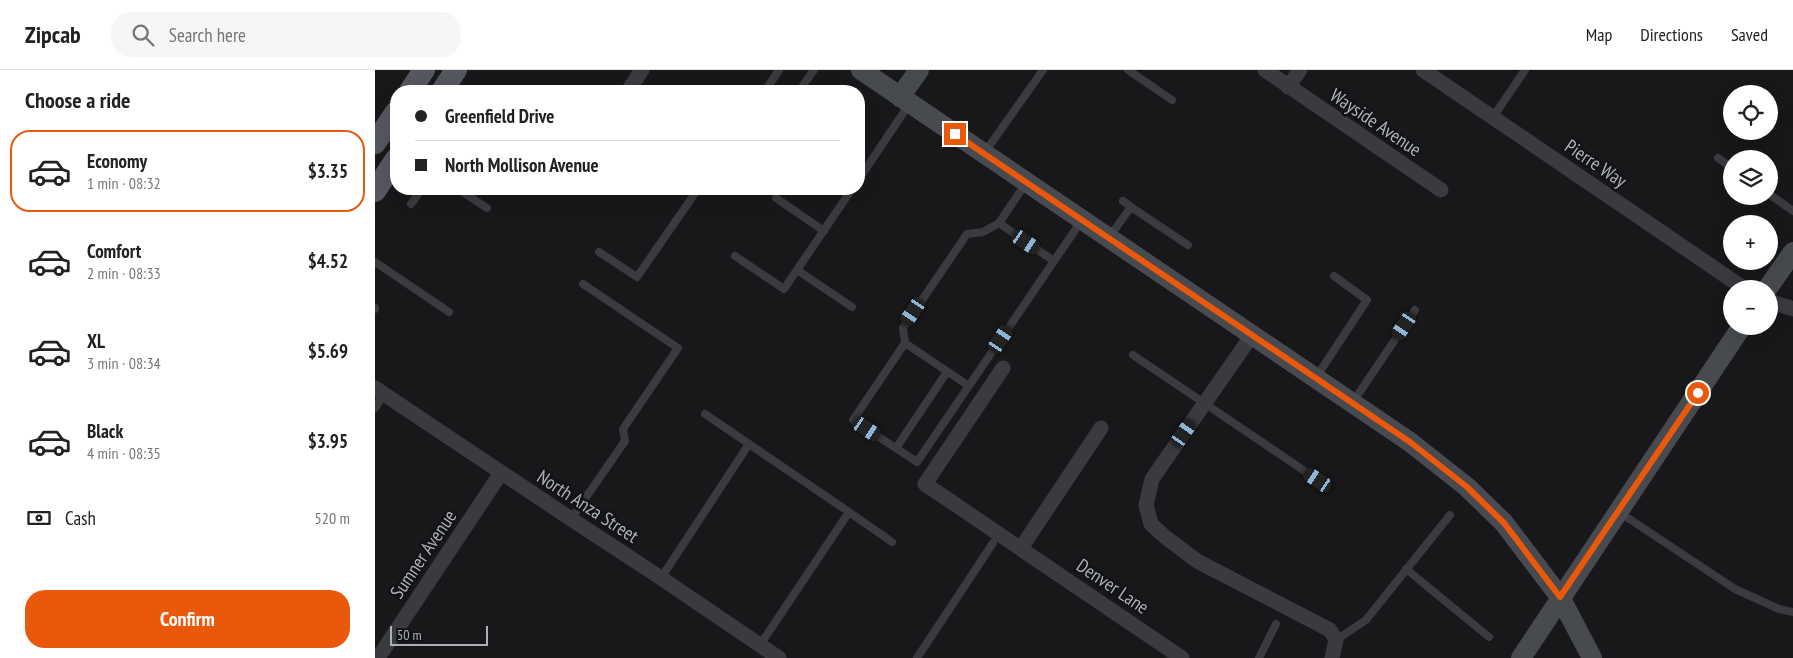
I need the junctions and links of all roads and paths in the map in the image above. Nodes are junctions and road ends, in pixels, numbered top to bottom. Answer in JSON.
{"nodes":[{"id":1,"x":457,"y":70,"type":"edge"},
{"id":2,"x":642,"y":70,"type":"edge"},
{"id":3,"x":779,"y":70,"type":"edge"},
{"id":4,"x":814,"y":70,"type":"edge"},
{"id":5,"x":861,"y":70,"type":"edge"},
{"id":6,"x":919,"y":70,"type":"edge"},
{"id":7,"x":1043,"y":70,"type":"edge"},
{"id":8,"x":1128,"y":70,"type":"edge"},
{"id":9,"x":1265,"y":70,"type":"edge"},
{"id":10,"x":1300,"y":70,"type":"edge"},
{"id":11,"x":1423,"y":70,"type":"edge"},
{"id":12,"x":1525,"y":70,"type":"edge"},
{"id":13,"x":446,"y":85,"type":"edge"},
{"id":14,"x":632,"y":85,"type":"edge"},
{"id":15,"x":769,"y":85,"type":"edge"},
{"id":16,"x":806,"y":85,"type":"edge"},
{"id":17,"x":1288,"y":87,"type":"junction"},
{"id":18,"x":905,"y":100,"type":"junction"},
{"id":19,"x":1172,"y":100,"type":"dead end"},
{"id":20,"x":1493,"y":117,"type":"junction"},
{"id":21,"x":390,"y":120,"type":"edge"},
{"id":22,"x":376,"y":139,"type":"edge"},
{"id":23,"x":984,"y":154,"type":"junction"},
{"id":24,"x":1718,"y":158,"type":"dead end"},
{"id":25,"x":1723,"y":161,"type":"edge"},
{"id":26,"x":390,"y":169,"type":"edge"},
{"id":27,"x":865,"y":169,"type":"edge"},
{"id":28,"x":1026,"y":182,"type":"junction"},
{"id":29,"x":1441,"y":190,"type":"dead end"},
{"id":30,"x":375,"y":191,"type":"edge"},
{"id":31,"x":417,"y":195,"type":"edge"},
{"id":32,"x":467,"y":195,"type":"edge"},
{"id":33,"x":692,"y":195,"type":"edge"},
{"id":34,"x":848,"y":195,"type":"edge"},
{"id":35,"x":776,"y":198,"type":"dead end"},
{"id":36,"x":1778,"y":200,"type":"edge"},
{"id":37,"x":1123,"y":201,"type":"dead end"},
{"id":38,"x":411,"y":204,"type":"dead end"},
{"id":39,"x":1131,"y":207,"type":"junction"},
{"id":40,"x":487,"y":208,"type":"dead end"},
{"id":41,"x":1793,"y":211,"type":"edge"},
{"id":42,"x":1082,"y":220,"type":"junction"},
{"id":43,"x":999,"y":223,"type":"junction"},
{"id":44,"x":824,"y":230,"type":"junction"},
{"id":45,"x":1109,"y":238,"type":"junction"},
{"id":46,"x":1188,"y":245,"type":"dead end"},
{"id":47,"x":599,"y":252,"type":"dead end"},
{"id":48,"x":1793,"y":252,"type":"edge"},
{"id":49,"x":735,"y":256,"type":"dead end"},
{"id":50,"x":1054,"y":260,"type":"junction"},
{"id":51,"x":375,"y":262,"type":"edge"},
{"id":52,"x":797,"y":270,"type":"junction"},
{"id":53,"x":1334,"y":276,"type":"dead end"},
{"id":54,"x":1732,"y":280,"type":"edge"},
{"id":55,"x":1773,"y":280,"type":"edge"},
{"id":56,"x":583,"y":284,"type":"dead end"},
{"id":57,"x":1778,"y":304,"type":"edge"},
{"id":58,"x":851,"y":307,"type":"dead end"},
{"id":59,"x":1793,"y":309,"type":"edge"},
{"id":60,"x":1415,"y":310,"type":"dead end"},
{"id":61,"x":449,"y":312,"type":"dead end"},
{"id":62,"x":1252,"y":335,"type":"junction"},
{"id":63,"x":1736,"y":335,"type":"edge"},
{"id":64,"x":905,"y":343,"type":"junction"},
{"id":65,"x":1133,"y":355,"type":"dead end"},
{"id":66,"x":1003,"y":368,"type":"dead end"},
{"id":67,"x":947,"y":372,"type":"junction"},
{"id":68,"x":1315,"y":378,"type":"junction"},
{"id":69,"x":969,"y":386,"type":"junction"},
{"id":70,"x":380,"y":391,"type":"edge"},
{"id":71,"x":1205,"y":403,"type":"junction"},
{"id":72,"x":1352,"y":404,"type":"junction"},
{"id":73,"x":375,"y":408,"type":"edge"},
{"id":74,"x":705,"y":414,"type":"dead end"},
{"id":75,"x":1101,"y":428,"type":"dead end"},
{"id":76,"x":749,"y":444,"type":"junction"},
{"id":77,"x":896,"y":448,"type":"junction"},
{"id":78,"x":501,"y":473,"type":"junction"},
{"id":79,"x":1318,"y":480,"type":"dead end"},
{"id":80,"x":849,"y":512,"type":"junction"},
{"id":81,"x":1619,"y":512,"type":"junction"},
{"id":82,"x":1450,"y":515,"type":"dead end"},
{"id":83,"x":571,"y":519,"type":"junction"},
{"id":84,"x":892,"y":542,"type":"dead end"},
{"id":85,"x":993,"y":543,"type":"dead end"},
{"id":86,"x":1021,"y":548,"type":"junction"},
{"id":87,"x":1406,"y":570,"type":"junction"},
{"id":88,"x":661,"y":578,"type":"junction"},
{"id":89,"x":1560,"y":597,"type":"junction"},
{"id":90,"x":1793,"y":612,"type":"edge"},
{"id":91,"x":1276,"y":624,"type":"dead end"},
{"id":92,"x":1489,"y":637,"type":"dead end"},
{"id":93,"x":1336,"y":640,"type":"junction"},
{"id":94,"x":760,"y":645,"type":"junction"},
{"id":95,"x":378,"y":658,"type":"edge"},
{"id":96,"x":751,"y":658,"type":"edge"},
{"id":97,"x":779,"y":658,"type":"edge"},
{"id":98,"x":917,"y":658,"type":"edge"},
{"id":99,"x":1182,"y":658,"type":"edge"},
{"id":100,"x":1259,"y":658,"type":"edge"},
{"id":101,"x":1332,"y":658,"type":"edge"},
{"id":102,"x":1521,"y":658,"type":"edge"},
{"id":103,"x":1592,"y":658,"type":"edge"}],
"edges":[{"from":1,"to":13,"type":"main road"},
{"from":2,"to":14,"type":"street"},
{"from":3,"to":15,"type":"lane"},
{"from":4,"to":16,"type":"lane"},
{"from":5,"to":18,"type":"main road"},
{"from":6,"to":18,"type":"main road"},
{"from":7,"to":23,"type":"lane"},
{"from":8,"to":19,"type":"lane"},
{"from":9,"to":17,"type":"street","name":"Wayside Avenue"},
{"from":10,"to":17,"type":"street"},
{"from":11,"to":20,"type":"street","name":"Pierre Way"},
{"from":12,"to":20,"type":"lane"},
{"from":17,"to":29,"type":"street","name":"Wayside Avenue"},
{"from":18,"to":23,"type":"main road"},
{"from":18,"to":27,"type":"lane"},
{"from":20,"to":54,"type":"street","name":"Pierre Way"},
{"from":21,"to":22,"type":"main road"},
{"from":23,"to":28,"type":"main road"},
{"from":24,"to":25,"type":"lane"},
{"from":26,"to":30,"type":"main road"},
{"from":28,"to":42,"type":"main road"},
{"from":28,"to":43,"type":"lane"},
{"from":31,"to":38,"type":"lane"},
{"from":32,"to":40,"type":"lane"},
{"from":33,"to":47,"type":"lane"},
{"from":34,"to":44,"type":"lane"},
{"from":35,"to":44,"type":"lane"},
{"from":36,"to":41,"type":"lane"},
{"from":37,"to":39,"type":"lane"},
{"from":39,"to":45,"type":"lane"},
{"from":39,"to":46,"type":"lane"},
{"from":42,"to":45,"type":"main road"},
{"from":42,"to":50,"type":"lane"},
{"from":43,"to":50,"type":"lane"},
{"from":43,"to":64,"type":"lane"},
{"from":44,"to":52,"type":"lane"},
{"from":45,"to":62,"type":"main road"},
{"from":48,"to":55,"type":"main road"},
{"from":49,"to":52,"type":"lane"},
{"from":50,"to":69,"type":"lane"},
{"from":51,"to":61,"type":"lane"},
{"from":52,"to":58,"type":"lane"},
{"from":53,"to":68,"type":"lane"},
{"from":56,"to":83,"type":"lane"},
{"from":57,"to":59,"type":"street"},
{"from":60,"to":72,"type":"lane"},
{"from":62,"to":68,"type":"main road"},
{"from":62,"to":71,"type":"street"},
{"from":63,"to":81,"type":"main road"},
{"from":64,"to":67,"type":"lane"},
{"from":64,"to":77,"type":"lane"},
{"from":65,"to":71,"type":"lane"},
{"from":66,"to":86,"type":"street","name":"Denver Lane"},
{"from":67,"to":69,"type":"lane"},
{"from":67,"to":77,"type":"lane"},
{"from":68,"to":72,"type":"main road"},
{"from":69,"to":77,"type":"lane"},
{"from":70,"to":73,"type":"lane"},
{"from":70,"to":78,"type":"street","name":"North Anza Street"},
{"from":71,"to":79,"type":"lane"},
{"from":71,"to":93,"type":"street"},
{"from":72,"to":89,"type":"main road"},
{"from":74,"to":76,"type":"lane"},
{"from":75,"to":86,"type":"street"},
{"from":76,"to":80,"type":"lane"},
{"from":76,"to":88,"type":"lane"},
{"from":78,"to":83,"type":"street","name":"North Anza Street"},
{"from":78,"to":95,"type":"street","name":"Sumner Avenue"},
{"from":80,"to":84,"type":"lane"},
{"from":80,"to":94,"type":"lane"},
{"from":81,"to":89,"type":"main road"},
{"from":81,"to":90,"type":"lane"},
{"from":82,"to":87,"type":"lane"},
{"from":83,"to":88,"type":"street","name":"North Anza Street"},
{"from":85,"to":98,"type":"lane"},
{"from":86,"to":99,"type":"street","name":"Denver Lane"},
{"from":87,"to":92,"type":"lane"},
{"from":87,"to":93,"type":"lane"},
{"from":88,"to":94,"type":"street","name":"North Anza Street"},
{"from":89,"to":102,"type":"main road"},
{"from":89,"to":103,"type":"main road"},
{"from":91,"to":100,"type":"lane"},
{"from":93,"to":101,"type":"street"},
{"from":94,"to":96,"type":"street"},
{"from":94,"to":97,"type":"street","name":"North Anza Street"}]}
